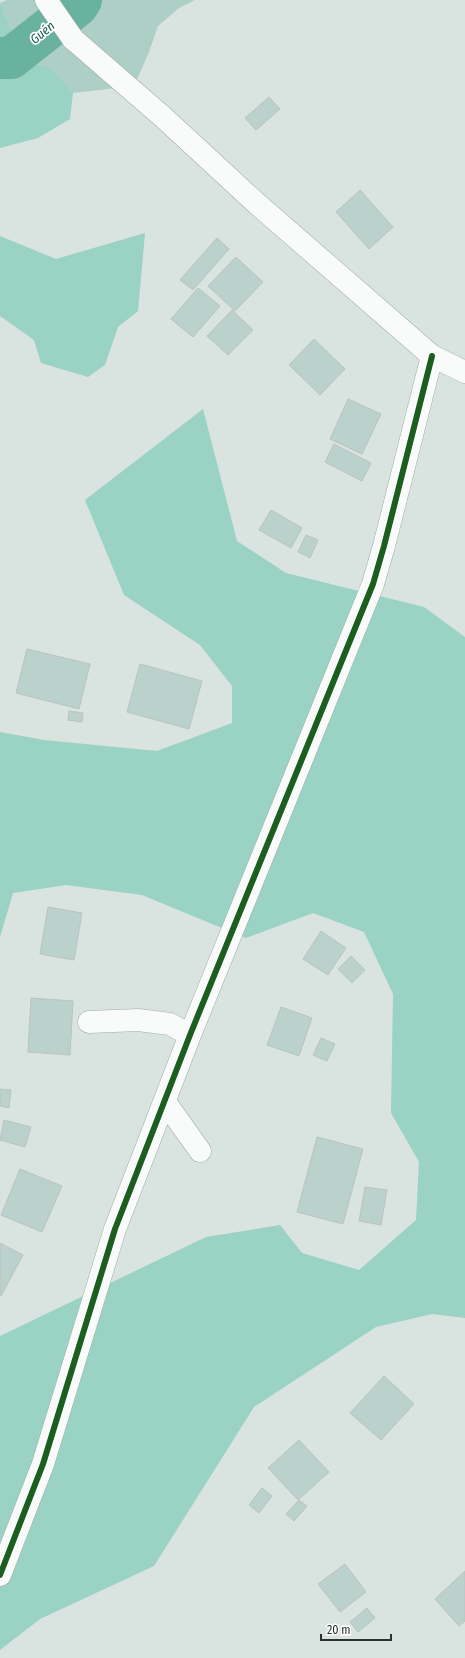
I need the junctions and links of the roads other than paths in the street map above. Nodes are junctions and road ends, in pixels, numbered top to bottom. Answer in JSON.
{"nodes":[{"id":1,"x":46,"y":0,"type":"edge"},
{"id":2,"x":432,"y":356,"type":"junction"},
{"id":3,"x":465,"y":372,"type":"edge"},
{"id":4,"x":89,"y":1022,"type":"dead end"},
{"id":5,"x":190,"y":1035,"type":"junction"},
{"id":6,"x":163,"y":1106,"type":"junction"},
{"id":7,"x":200,"y":1151,"type":"dead end"},
{"id":8,"x":0,"y":1575,"type":"edge"}],
"edges":[{"from":1,"to":2,"type":"street"},
{"from":2,"to":3,"type":"street"},
{"from":2,"to":5,"type":"street"},
{"from":4,"to":5,"type":"street"},
{"from":5,"to":6,"type":"street"},
{"from":6,"to":7,"type":"street"},
{"from":6,"to":8,"type":"street"}]}
